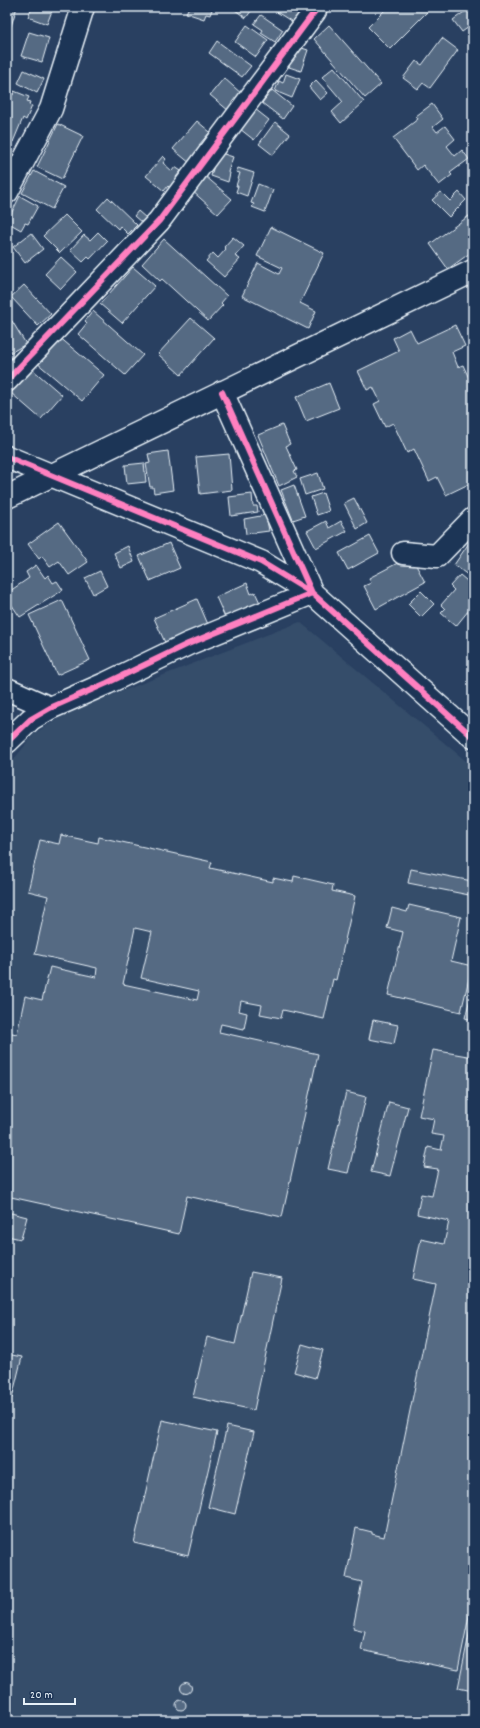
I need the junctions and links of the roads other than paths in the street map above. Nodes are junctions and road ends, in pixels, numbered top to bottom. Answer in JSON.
{"nodes":[{"id":1,"x":83,"y":7,"type":"edge"},
{"id":2,"x":319,"y":8,"type":"edge"},
{"id":3,"x":7,"y":192,"type":"edge"},
{"id":4,"x":473,"y":271,"type":"edge"},
{"id":5,"x":7,"y":380,"type":"edge"},
{"id":6,"x":222,"y":392,"type":"junction"},
{"id":7,"x":7,"y":457,"type":"edge"},
{"id":8,"x":52,"y":475,"type":"junction"},
{"id":9,"x":7,"y":497,"type":"edge"},
{"id":10,"x":472,"y":522,"type":"edge"},
{"id":11,"x":403,"y":553,"type":"dead end"},
{"id":12,"x":312,"y":593,"type":"junction"},
{"id":13,"x":7,"y":689,"type":"edge"},
{"id":14,"x":50,"y":708,"type":"junction"},
{"id":15,"x":473,"y":737,"type":"edge"},
{"id":16,"x":7,"y":742,"type":"edge"}],
"edges":[{"from":1,"to":3,"type":"street"},
{"from":2,"to":5,"type":"street"},
{"from":4,"to":6,"type":"street"},
{"from":6,"to":8,"type":"street"},
{"from":6,"to":12,"type":"street"},
{"from":7,"to":8,"type":"street"},
{"from":8,"to":9,"type":"street"},
{"from":8,"to":12,"type":"street"},
{"from":10,"to":11,"type":"street"},
{"from":12,"to":14,"type":"street"},
{"from":12,"to":15,"type":"street"},
{"from":13,"to":14,"type":"street"},
{"from":14,"to":16,"type":"street"}]}
